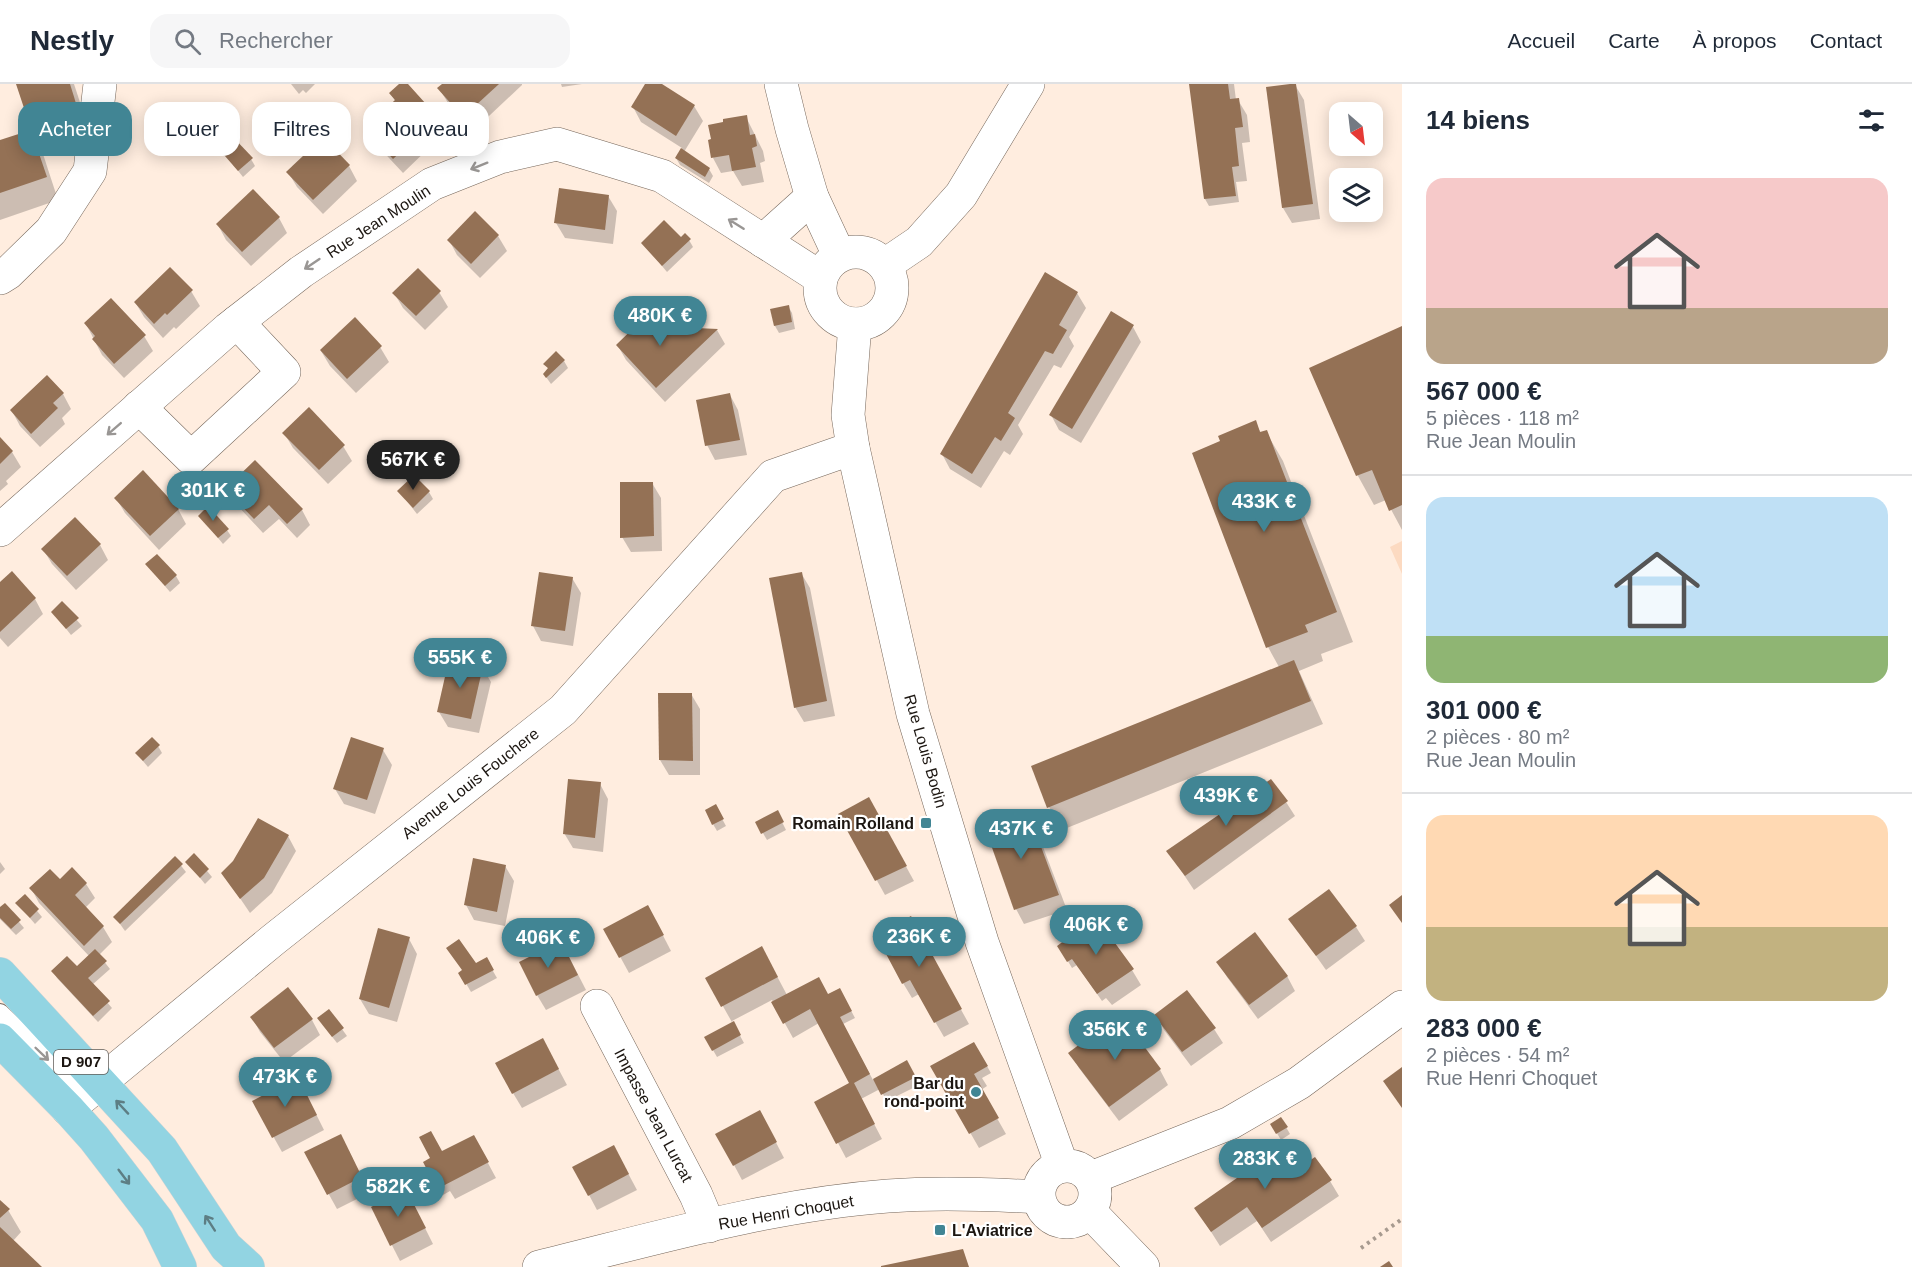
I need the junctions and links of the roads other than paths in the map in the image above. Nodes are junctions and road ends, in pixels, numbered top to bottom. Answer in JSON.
{"nodes":[{"id":1,"x":100,"y":84,"type":"edge"},
{"id":2,"x":782,"y":84,"type":"edge"},
{"id":3,"x":1028,"y":84,"type":"edge"},
{"id":4,"x":812,"y":197,"type":"junction"},
{"id":5,"x":763,"y":241,"type":"junction"},
{"id":6,"x":885,"y":266,"type":"junction"},
{"id":7,"x":830,"y":267,"type":"junction"},
{"id":8,"x":0,"y":278,"type":"edge"},
{"id":9,"x":237,"y":322,"type":"junction"},
{"id":10,"x":855,"y":324,"type":"junction"},
{"id":11,"x":139,"y":407,"type":"junction"},
{"id":12,"x":853,"y":448,"type":"junction"},
{"id":13,"x":0,"y":530,"type":"edge"},
{"id":14,"x":0,"y":974,"type":"edge"},
{"id":15,"x":597,"y":1006,"type":"dead end"},
{"id":16,"x":1402,"y":1007,"type":"edge"},
{"id":17,"x":0,"y":1013,"type":"edge"},
{"id":18,"x":0,"y":1040,"type":"edge"},
{"id":19,"x":84,"y":1096,"type":"junction"},
{"id":20,"x":1076,"y":1172,"type":"junction"},
{"id":21,"x":1038,"y":1197,"type":"junction"},
{"id":22,"x":1090,"y":1212,"type":"junction"},
{"id":23,"x":709,"y":1226,"type":"junction"},
{"id":24,"x":180,"y":1267,"type":"edge"},
{"id":25,"x":248,"y":1267,"type":"edge"},
{"id":26,"x":539,"y":1267,"type":"edge"},
{"id":27,"x":1143,"y":1267,"type":"edge"}],
"edges":[{"from":1,"to":8,"type":"street"},
{"from":2,"to":4,"type":"street"},
{"from":3,"to":6,"type":"street"},
{"from":4,"to":5,"type":"street"},
{"from":4,"to":7,"type":"street"},
{"from":5,"to":7,"type":"street","name":"Rue Jean Moulin"},
{"from":5,"to":9,"type":"street","name":"Rue Jean Moulin","one_way":true},
{"from":6,"to":7,"type":"street"},
{"from":6,"to":10,"type":"street"},
{"from":7,"to":10,"type":"street"},
{"from":9,"to":11,"type":"street","name":"Rue Jean Moulin"},
{"from":9,"to":11,"type":"street"},
{"from":10,"to":12,"type":"street","name":"Rue Louis Bodin"},
{"from":11,"to":13,"type":"street","name":"Rue Jean Moulin","one_way":true},
{"from":12,"to":19,"type":"street","name":"Avenue Louis Fouchere"},
{"from":12,"to":20,"type":"street","name":"Rue Louis Bodin"},
{"from":14,"to":19,"type":"main road","number":"D 907"},
{"from":15,"to":23,"type":"street","name":"Impasse Jean Lurcat"},
{"from":16,"to":20,"type":"street"},
{"from":17,"to":19,"type":"lane","one_way":true},
{"from":18,"to":19,"type":"main road","number":"D 907"},
{"from":19,"to":24,"type":"main road","number":"D 907","one_way":true},
{"from":25,"to":19,"type":"main road","number":"D 907","one_way":true},
{"from":20,"to":21,"type":"street"},
{"from":20,"to":22,"type":"street"},
{"from":21,"to":22,"type":"street"},
{"from":21,"to":23,"type":"street","name":"Rue Henri Choquet"},
{"from":22,"to":27,"type":"street"},
{"from":23,"to":26,"type":"street","name":"Rue Henri Choquet"}]}
